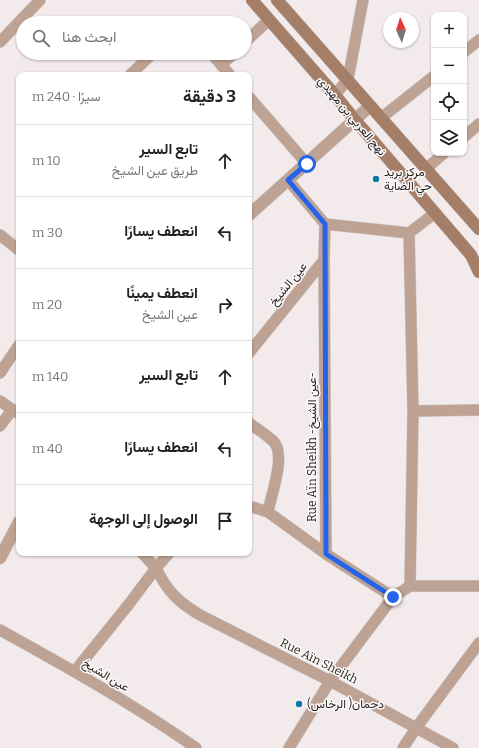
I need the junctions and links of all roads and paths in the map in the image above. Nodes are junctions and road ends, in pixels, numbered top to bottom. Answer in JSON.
{"nodes":[{"id":1,"x":40,"y":0,"type":"edge"},
{"id":2,"x":252,"y":0,"type":"edge"},
{"id":3,"x":277,"y":0,"type":"edge"},
{"id":4,"x":363,"y":0,"type":"edge"},
{"id":5,"x":25,"y":16,"type":"edge"},
{"id":6,"x":269,"y":20,"type":"junction"},
{"id":7,"x":16,"y":25,"type":"edge"},
{"id":8,"x":252,"y":36,"type":"edge"},
{"id":9,"x":479,"y":40,"type":"edge"},
{"id":10,"x":0,"y":42,"type":"edge"},
{"id":11,"x":467,"y":50,"type":"edge"},
{"id":12,"x":146,"y":60,"type":"edge"},
{"id":13,"x":217,"y":60,"type":"edge"},
{"id":14,"x":226,"y":60,"type":"edge"},
{"id":15,"x":221,"y":65,"type":"junction"},
{"id":16,"x":133,"y":72,"type":"edge"},
{"id":17,"x":227,"y":72,"type":"edge"},
{"id":18,"x":431,"y":78,"type":"edge"},
{"id":19,"x":348,"y":79,"type":"junction"},
{"id":20,"x":335,"y":95,"type":"junction"},
{"id":21,"x":252,"y":100,"type":"edge"},
{"id":22,"x":370,"y":106,"type":"junction"},
{"id":23,"x":381,"y":118,"type":"junction"},
{"id":24,"x":355,"y":120,"type":"junction"},
{"id":25,"x":479,"y":124,"type":"edge"},
{"id":26,"x":467,"y":134,"type":"edge"},
{"id":27,"x":440,"y":156,"type":"edge"},
{"id":28,"x":307,"y":164,"type":"junction"},
{"id":29,"x":426,"y":168,"type":"junction"},
{"id":30,"x":288,"y":180,"type":"junction"},
{"id":31,"x":252,"y":212,"type":"edge"},
{"id":32,"x":435,"y":213,"type":"junction"},
{"id":33,"x":325,"y":224,"type":"junction"},
{"id":34,"x":479,"y":229,"type":"edge"},
{"id":35,"x":409,"y":233,"type":"junction"},
{"id":36,"x":0,"y":235,"type":"edge"},
{"id":37,"x":16,"y":248,"type":"edge"},
{"id":38,"x":475,"y":252,"type":"edge"},
{"id":39,"x":324,"y":260,"type":"junction"},
{"id":40,"x":479,"y":272,"type":"edge"},
{"id":41,"x":16,"y":349,"type":"edge"},
{"id":42,"x":252,"y":349,"type":"edge"},
{"id":43,"x":0,"y":373,"type":"edge"},
{"id":44,"x":0,"y":401,"type":"edge"},
{"id":45,"x":479,"y":410,"type":"edge"},
{"id":46,"x":413,"y":411,"type":"junction"},
{"id":47,"x":15,"y":412,"type":"edge"},
{"id":48,"x":252,"y":425,"type":"edge"},
{"id":49,"x":0,"y":426,"type":"edge"},
{"id":50,"x":252,"y":507,"type":"edge"},
{"id":51,"x":268,"y":512,"type":"junction"},
{"id":52,"x":16,"y":528,"type":"edge"},
{"id":53,"x":326,"y":554,"type":"junction"},
{"id":54,"x":145,"y":556,"type":"edge"},
{"id":55,"x":166,"y":556,"type":"edge"},
{"id":56,"x":0,"y":558,"type":"edge"},
{"id":57,"x":156,"y":568,"type":"junction"},
{"id":58,"x":410,"y":586,"type":"junction"},
{"id":59,"x":479,"y":586,"type":"edge"},
{"id":60,"x":393,"y":597,"type":"junction"},
{"id":61,"x":0,"y":630,"type":"edge"},
{"id":62,"x":479,"y":643,"type":"edge"},
{"id":63,"x":75,"y":671,"type":"junction"},
{"id":64,"x":330,"y":681,"type":"junction"},
{"id":65,"x":416,"y":728,"type":"junction"},
{"id":66,"x":196,"y":748,"type":"edge"},
{"id":67,"x":289,"y":748,"type":"edge"},
{"id":68,"x":403,"y":748,"type":"edge"},
{"id":69,"x":453,"y":748,"type":"edge"}],
"edges":[{"from":1,"to":5,"type":"street"},
{"from":2,"to":6,"type":"main road","name":"نهج العربي بن مهيدي"},
{"from":3,"to":19,"type":"main road","name":"نهج العربي بن مهيدي"},
{"from":4,"to":19,"type":"street"},
{"from":6,"to":8,"type":"street"},
{"from":6,"to":20,"type":"main road","name":"نهج العربي بن مهيدي"},
{"from":7,"to":10,"type":"street"},
{"from":9,"to":11,"type":"street"},
{"from":12,"to":16,"type":"street"},
{"from":13,"to":15,"type":"street"},
{"from":14,"to":15,"type":"street"},
{"from":15,"to":17,"type":"street"},
{"from":18,"to":23,"type":"street"},
{"from":19,"to":20,"type":"street"},
{"from":19,"to":22,"type":"main road","name":"نهج العربي بن مهيدي"},
{"from":20,"to":24,"type":"main road","name":"نهج العربي بن مهيدي"},
{"from":21,"to":28,"type":"street"},
{"from":22,"to":23,"type":"main road","name":"نهج العربي بن مهيدي"},
{"from":22,"to":24,"type":"street"},
{"from":23,"to":29,"type":"main road","name":"نهج العربي بن مهيدي"},
{"from":24,"to":28,"type":"street"},
{"from":24,"to":32,"type":"main road","name":"نهج العربي بن مهيدي"},
{"from":25,"to":26,"type":"street"},
{"from":27,"to":29,"type":"street"},
{"from":28,"to":30,"type":"street"},
{"from":29,"to":34,"type":"main road","name":"نهج العربي بن مهيدي"},
{"from":30,"to":31,"type":"street"},
{"from":30,"to":33,"type":"street"},
{"from":32,"to":35,"type":"street"},
{"from":32,"to":38,"type":"main road","name":"نهج العربي بن مهيدي"},
{"from":33,"to":35,"type":"street"},
{"from":33,"to":39,"type":"street","name":"عين الشيخ"},
{"from":35,"to":46,"type":"street"},
{"from":36,"to":37,"type":"street"},
{"from":38,"to":40,"type":"main road","name":"نهج العربي بن مهيدي"},
{"from":39,"to":42,"type":"street","name":"عين الشيخ"},
{"from":39,"to":53,"type":"street","name":"Rue Aïn Sheikh -عين الشيخ-"},
{"from":41,"to":43,"type":"street"},
{"from":44,"to":47,"type":"street"},
{"from":45,"to":46,"type":"street"},
{"from":46,"to":58,"type":"street"},
{"from":47,"to":49,"type":"street"},
{"from":48,"to":51,"type":"street"},
{"from":50,"to":51,"type":"street"},
{"from":51,"to":53,"type":"street"},
{"from":52,"to":56,"type":"street"},
{"from":53,"to":60,"type":"street"},
{"from":54,"to":57,"type":"street"},
{"from":55,"to":57,"type":"street"},
{"from":57,"to":63,"type":"street"},
{"from":57,"to":64,"type":"street","name":"Rue Aïn Sheikh"},
{"from":58,"to":59,"type":"street"},
{"from":58,"to":60,"type":"street"},
{"from":60,"to":64,"type":"street"},
{"from":61,"to":63,"type":"street","name":"عين الشيخ"},
{"from":62,"to":65,"type":"street"},
{"from":63,"to":66,"type":"street","name":"عين الشيخ"},
{"from":64,"to":65,"type":"street","name":"Rue Aïn Sheikh"},
{"from":64,"to":67,"type":"street"},
{"from":65,"to":68,"type":"street"},
{"from":65,"to":69,"type":"street","name":"Rue Aïn Sheikh"}]}
